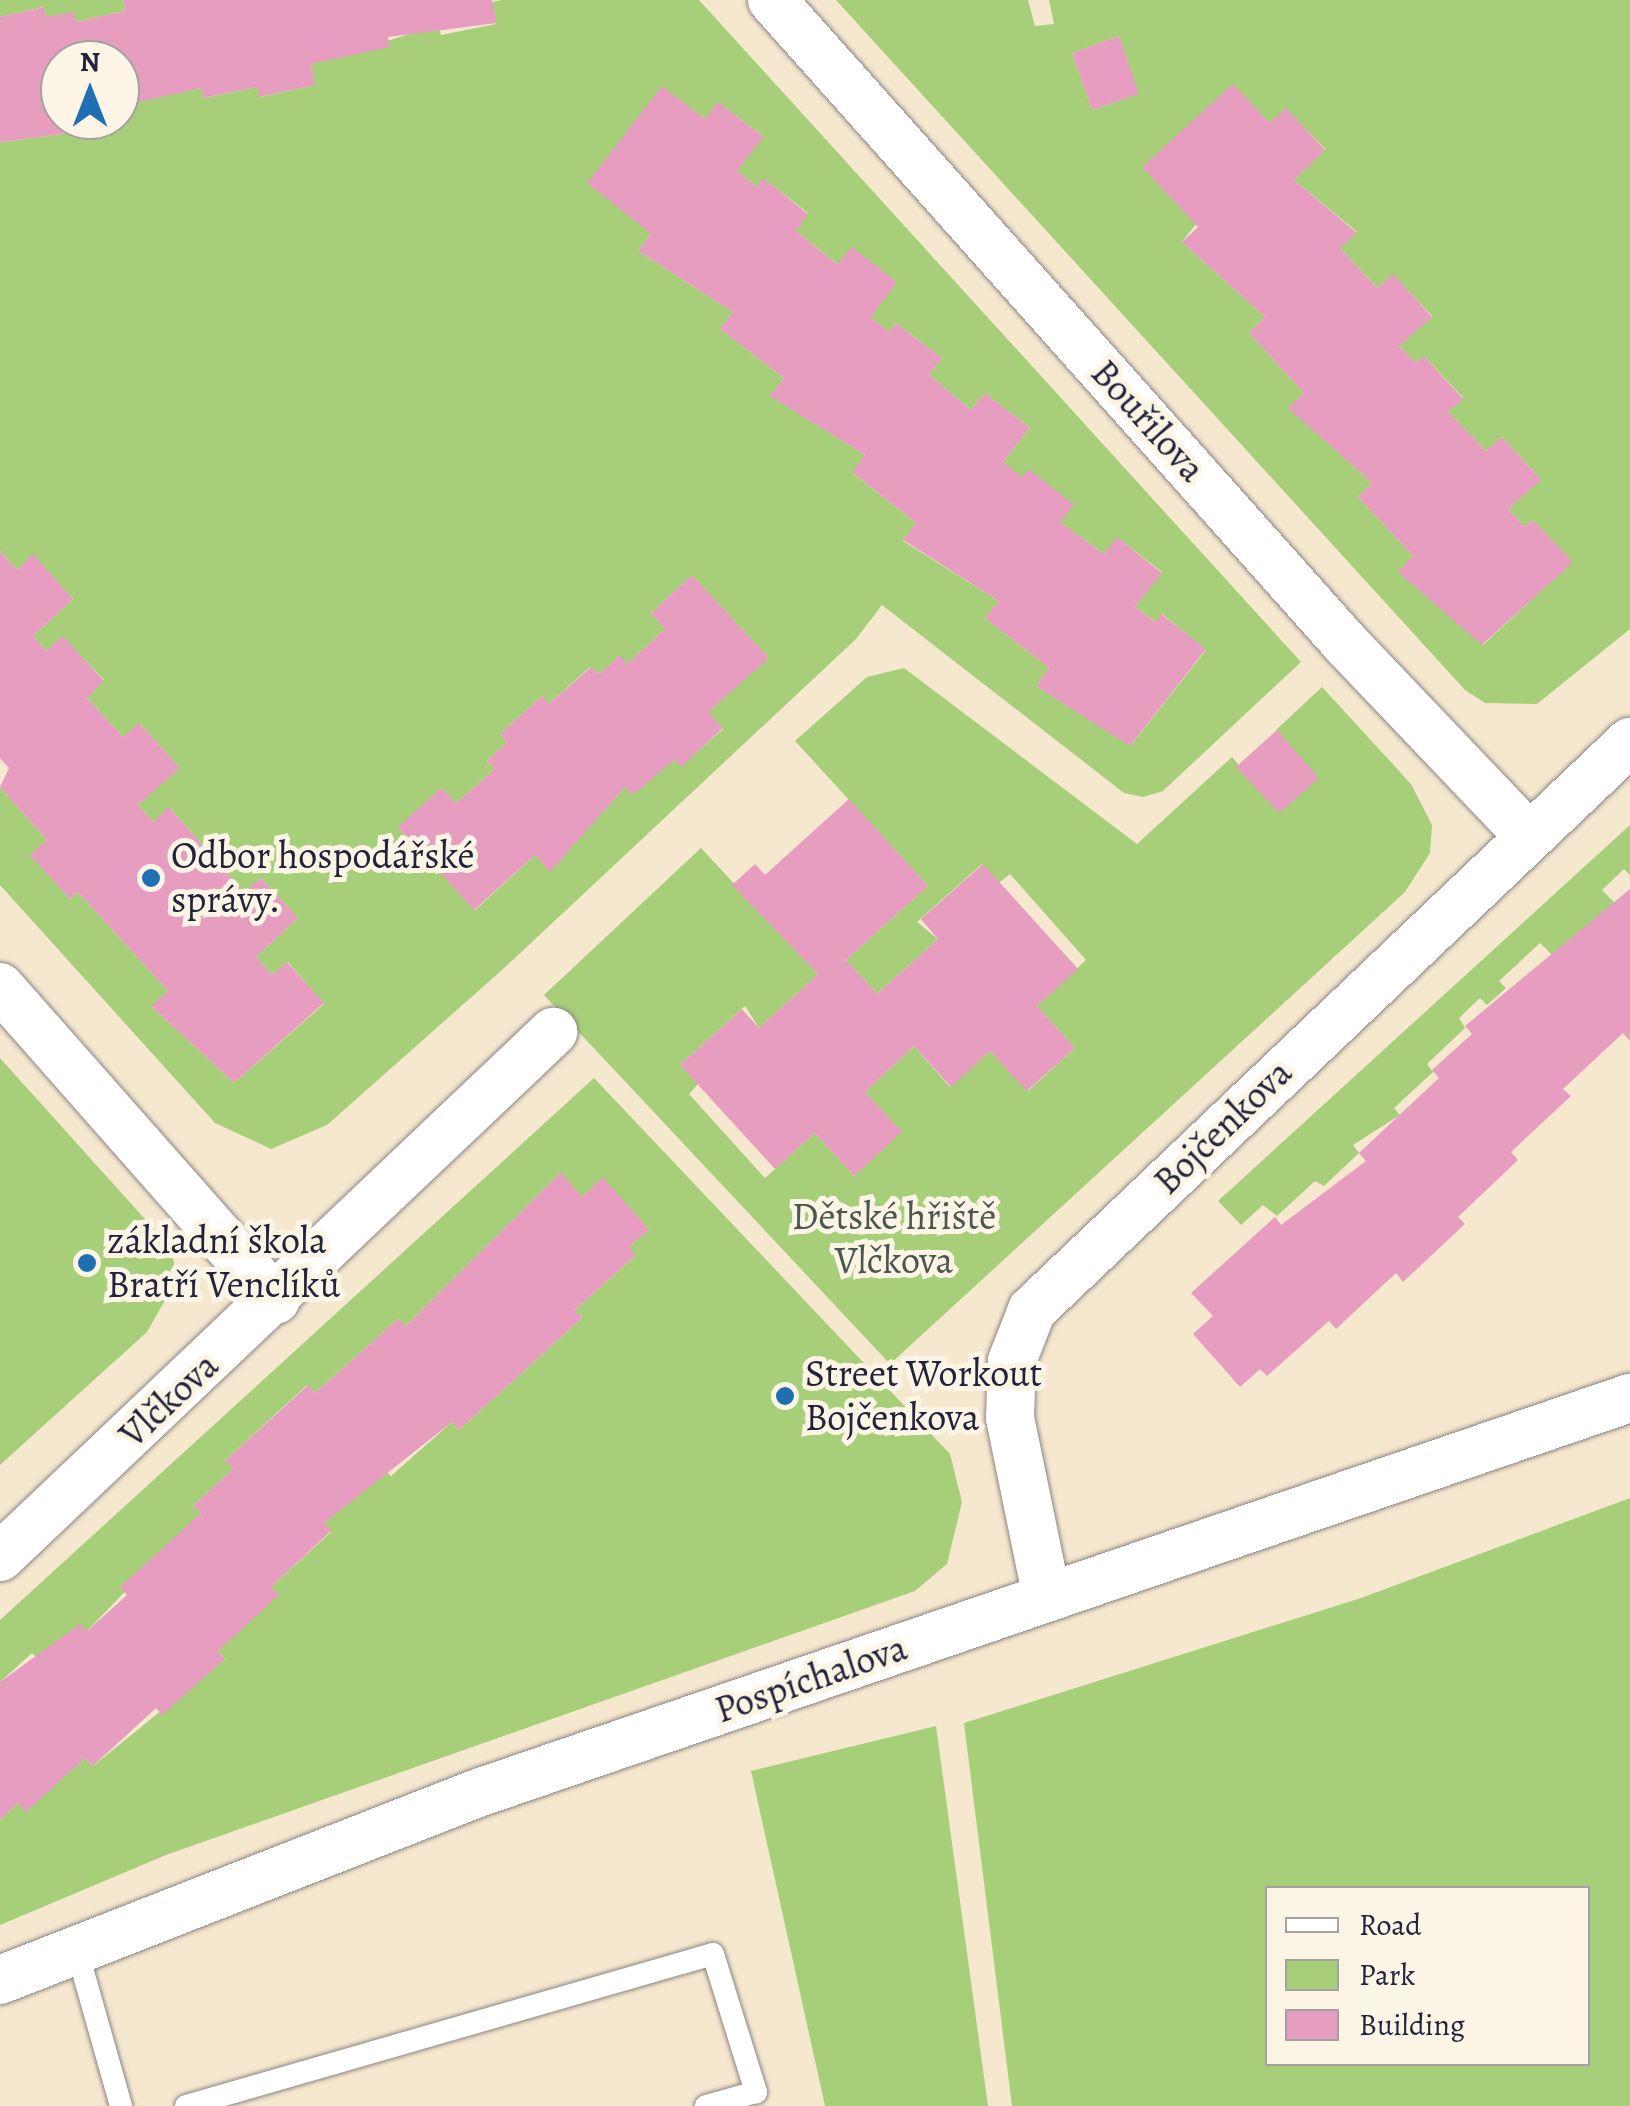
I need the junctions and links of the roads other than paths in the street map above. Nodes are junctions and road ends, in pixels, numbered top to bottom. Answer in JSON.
{"nodes":[{"id":1,"x":772,"y":0,"type":"edge"},
{"id":2,"x":1630,"y":742,"type":"edge"},
{"id":3,"x":1529,"y":836,"type":"junction"},
{"id":4,"x":0,"y":987,"type":"edge"},
{"id":5,"x":552,"y":1032,"type":"dead end"},
{"id":6,"x":276,"y":1300,"type":"junction"},
{"id":7,"x":1630,"y":1398,"type":"edge"},
{"id":8,"x":0,"y":1558,"type":"edge"},
{"id":9,"x":1047,"y":1598,"type":"junction"},
{"id":10,"x":76,"y":1947,"type":"junction"},
{"id":11,"x":0,"y":1980,"type":"edge"},
{"id":12,"x":255,"y":2097,"type":"edge"},
{"id":13,"x":121,"y":2106,"type":"edge"},
{"id":14,"x":186,"y":2106,"type":"edge"},
{"id":15,"x":706,"y":2106,"type":"edge"}],
"edges":[{"from":1,"to":3,"type":"street","name":"Bouřilova"},
{"from":2,"to":3,"type":"street","name":"Bojčenkova"},
{"from":3,"to":9,"type":"street","name":"Bojčenkova"},
{"from":4,"to":6,"type":"street"},
{"from":5,"to":6,"type":"street","name":"Vlčkova"},
{"from":6,"to":8,"type":"street","name":"Vlčkova"},
{"from":7,"to":9,"type":"street","name":"Pospíchalova"},
{"from":9,"to":10,"type":"street","name":"Pospíchalova"},
{"from":10,"to":11,"type":"street","name":"Pospíchalova"},
{"from":10,"to":13,"type":"lane"},
{"from":12,"to":14,"type":"lane"},
{"from":12,"to":15,"type":"lane"}]}
